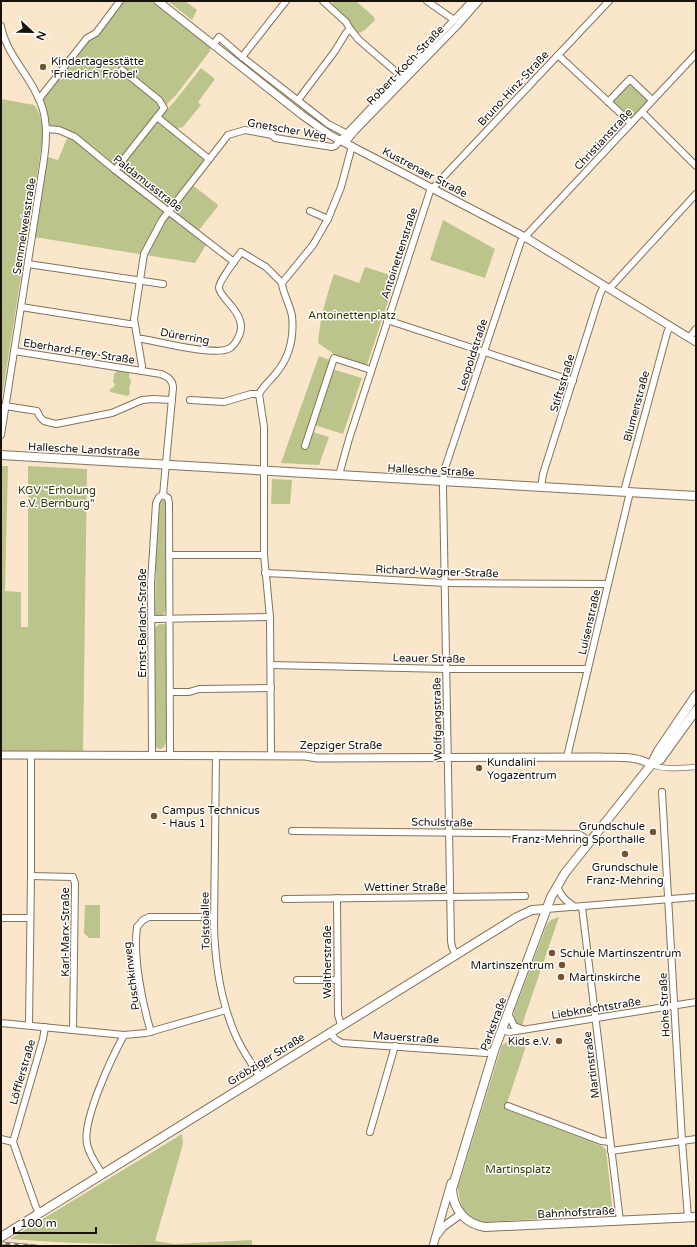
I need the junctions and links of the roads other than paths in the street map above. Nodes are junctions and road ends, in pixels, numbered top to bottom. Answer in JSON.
{"nodes":[{"id":1,"x":120,"y":1,"type":"edge"},
{"id":2,"x":158,"y":1,"type":"edge"},
{"id":3,"x":286,"y":1,"type":"edge"},
{"id":4,"x":323,"y":1,"type":"edge"},
{"id":5,"x":427,"y":1,"type":"edge"},
{"id":6,"x":472,"y":1,"type":"edge"},
{"id":7,"x":479,"y":1,"type":"edge"},
{"id":8,"x":609,"y":1,"type":"edge"},
{"id":9,"x":454,"y":20,"type":"junction"},
{"id":10,"x":1,"y":29,"type":"edge"},
{"id":11,"x":350,"y":29,"type":"junction"},
{"id":12,"x":213,"y":45,"type":"junction"},
{"id":13,"x":696,"y":54,"type":"edge"},
{"id":14,"x":558,"y":55,"type":"junction"},
{"id":15,"x":242,"y":56,"type":"junction"},
{"id":16,"x":122,"y":70,"type":"dead end"},
{"id":17,"x":401,"y":76,"type":"junction"},
{"id":18,"x":39,"y":99,"type":"junction"},
{"id":19,"x":298,"y":100,"type":"junction"},
{"id":20,"x":652,"y":100,"type":"junction"},
{"id":21,"x":608,"y":102,"type":"junction"},
{"id":22,"x":642,"y":112,"type":"junction"},
{"id":23,"x":157,"y":118,"type":"junction"},
{"id":24,"x":359,"y":123,"type":"junction"},
{"id":25,"x":631,"y":123,"type":"junction"},
{"id":26,"x":46,"y":129,"type":"junction"},
{"id":27,"x":349,"y":135,"type":"junction"},
{"id":28,"x":346,"y":143,"type":"junction"},
{"id":29,"x":209,"y":159,"type":"junction"},
{"id":30,"x":696,"y":166,"type":"edge"},
{"id":31,"x":115,"y":170,"type":"junction"},
{"id":32,"x":433,"y":188,"type":"junction"},
{"id":33,"x":696,"y":194,"type":"edge"},
{"id":34,"x":168,"y":210,"type":"junction"},
{"id":35,"x":310,"y":211,"type":"dead end"},
{"id":36,"x":328,"y":219,"type":"junction"},
{"id":37,"x":525,"y":237,"type":"junction"},
{"id":38,"x":234,"y":262,"type":"junction"},
{"id":39,"x":28,"y":264,"type":"junction"},
{"id":40,"x":139,"y":281,"type":"junction"},
{"id":41,"x":282,"y":283,"type":"junction"},
{"id":42,"x":163,"y":284,"type":"dead end"},
{"id":43,"x":606,"y":287,"type":"junction"},
{"id":44,"x":21,"y":307,"type":"junction"},
{"id":45,"x":387,"y":320,"type":"junction"},
{"id":46,"x":134,"y":324,"type":"junction"},
{"id":47,"x":670,"y":326,"type":"junction"},
{"id":48,"x":696,"y":329,"type":"edge"},
{"id":49,"x":689,"y":338,"type":"junction"},
{"id":50,"x":138,"y":339,"type":"junction"},
{"id":51,"x":696,"y":342,"type":"edge"},
{"id":52,"x":14,"y":351,"type":"junction"},
{"id":53,"x":483,"y":352,"type":"junction"},
{"id":54,"x":371,"y":370,"type":"junction"},
{"id":55,"x":141,"y":371,"type":"junction"},
{"id":56,"x":573,"y":381,"type":"junction"},
{"id":57,"x":259,"y":394,"type":"junction"},
{"id":58,"x":172,"y":400,"type":"junction"},
{"id":59,"x":190,"y":400,"type":"dead end"},
{"id":60,"x":5,"y":406,"type":"junction"},
{"id":61,"x":1,"y":434,"type":"edge"},
{"id":62,"x":305,"y":446,"type":"dead end"},
{"id":63,"x":1,"y":455,"type":"edge"},
{"id":64,"x":165,"y":465,"type":"junction"},
{"id":65,"x":263,"y":471,"type":"junction"},
{"id":66,"x":339,"y":475,"type":"junction"},
{"id":67,"x":443,"y":481,"type":"junction"},
{"id":68,"x":541,"y":487,"type":"junction"},
{"id":69,"x":627,"y":492,"type":"junction"},
{"id":70,"x":163,"y":495,"type":"junction"},
{"id":71,"x":696,"y":496,"type":"edge"},
{"id":72,"x":169,"y":555,"type":"junction"},
{"id":73,"x":264,"y":555,"type":"junction"},
{"id":74,"x":265,"y":574,"type":"junction"},
{"id":75,"x":445,"y":583,"type":"junction"},
{"id":76,"x":608,"y":584,"type":"junction"},
{"id":77,"x":270,"y":617,"type":"junction"},
{"id":78,"x":170,"y":618,"type":"junction"},
{"id":79,"x":151,"y":619,"type":"junction"},
{"id":80,"x":271,"y":665,"type":"junction"},
{"id":81,"x":588,"y":668,"type":"junction"},
{"id":82,"x":446,"y":669,"type":"junction"},
{"id":83,"x":271,"y":688,"type":"junction"},
{"id":84,"x":170,"y":692,"type":"junction"},
{"id":85,"x":190,"y":692,"type":"junction"},
{"id":86,"x":696,"y":695,"type":"edge"},
{"id":87,"x":190,"y":699,"type":"dead end"},
{"id":88,"x":696,"y":710,"type":"edge"},
{"id":89,"x":1,"y":755,"type":"edge"},
{"id":90,"x":30,"y":755,"type":"junction"},
{"id":91,"x":152,"y":755,"type":"junction"},
{"id":92,"x":170,"y":756,"type":"junction"},
{"id":93,"x":216,"y":756,"type":"junction"},
{"id":94,"x":271,"y":756,"type":"junction"},
{"id":95,"x":448,"y":757,"type":"junction"},
{"id":96,"x":567,"y":757,"type":"junction"},
{"id":97,"x":651,"y":765,"type":"junction"},
{"id":98,"x":696,"y":767,"type":"edge"},
{"id":99,"x":662,"y":792,"type":"dead end"},
{"id":100,"x":292,"y":831,"type":"dead end"},
{"id":101,"x":450,"y":832,"type":"junction"},
{"id":102,"x":590,"y":842,"type":"junction"},
{"id":103,"x":31,"y":876,"type":"junction"},
{"id":104,"x":557,"y":885,"type":"junction"},
{"id":105,"x":525,"y":896,"type":"dead end"},
{"id":106,"x":451,"y":897,"type":"junction"},
{"id":107,"x":696,"y":897,"type":"edge"},
{"id":108,"x":285,"y":898,"type":"dead end"},
{"id":109,"x":337,"y":898,"type":"junction"},
{"id":110,"x":669,"y":899,"type":"junction"},
{"id":111,"x":575,"y":907,"type":"junction"},
{"id":112,"x":582,"y":907,"type":"junction"},
{"id":113,"x":546,"y":909,"type":"junction"},
{"id":114,"x":214,"y":917,"type":"junction"},
{"id":115,"x":1,"y":918,"type":"edge"},
{"id":116,"x":30,"y":918,"type":"junction"},
{"id":117,"x":456,"y":955,"type":"junction"},
{"id":118,"x":297,"y":980,"type":"dead end"},
{"id":119,"x":337,"y":980,"type":"junction"},
{"id":120,"x":696,"y":1002,"type":"edge"},
{"id":121,"x":674,"y":1006,"type":"junction"},
{"id":122,"x":226,"y":1010,"type":"junction"},
{"id":123,"x":508,"y":1013,"type":"junction"},
{"id":124,"x":596,"y":1018,"type":"junction"},
{"id":125,"x":1,"y":1023,"type":"edge"},
{"id":126,"x":29,"y":1025,"type":"junction"},
{"id":127,"x":341,"y":1025,"type":"junction"},
{"id":128,"x":44,"y":1027,"type":"junction"},
{"id":129,"x":524,"y":1029,"type":"junction"},
{"id":130,"x":73,"y":1030,"type":"junction"},
{"id":131,"x":502,"y":1030,"type":"junction"},
{"id":132,"x":150,"y":1032,"type":"junction"},
{"id":133,"x":330,"y":1032,"type":"junction"},
{"id":134,"x":124,"y":1035,"type":"junction"},
{"id":135,"x":395,"y":1046,"type":"junction"},
{"id":136,"x":490,"y":1052,"type":"junction"},
{"id":137,"x":259,"y":1076,"type":"junction"},
{"id":138,"x":508,"y":1106,"type":"dead end"},
{"id":139,"x":370,"y":1132,"type":"dead end"},
{"id":140,"x":1,"y":1139,"type":"edge"},
{"id":141,"x":696,"y":1139,"type":"edge"},
{"id":142,"x":682,"y":1141,"type":"junction"},
{"id":143,"x":13,"y":1142,"type":"junction"},
{"id":144,"x":610,"y":1142,"type":"junction"},
{"id":145,"x":465,"y":1147,"type":"junction"},
{"id":146,"x":611,"y":1151,"type":"junction"},
{"id":147,"x":102,"y":1174,"type":"junction"},
{"id":148,"x":39,"y":1213,"type":"junction"},
{"id":149,"x":460,"y":1214,"type":"junction"},
{"id":150,"x":692,"y":1217,"type":"edge"},
{"id":151,"x":620,"y":1221,"type":"junction"},
{"id":152,"x":1,"y":1237,"type":"edge"},
{"id":153,"x":436,"y":1238,"type":"junction"},
{"id":154,"x":433,"y":1246,"type":"edge"}],
"edges":[{"from":1,"to":18,"type":"street"},
{"from":2,"to":12,"type":"street","name":"Kustrenaer Straße"},
{"from":3,"to":15,"type":"street"},
{"from":4,"to":11,"type":"street"},
{"from":5,"to":9,"type":"street"},
{"from":6,"to":9,"type":"street"},
{"from":7,"to":24,"type":"street","name":"Robert-Koch-Straße"},
{"from":8,"to":14,"type":"street","name":"Bruno-Hinz-Straße"},
{"from":9,"to":17,"type":"street"},
{"from":10,"to":18,"type":"street","name":"Semmelweisstraße"},
{"from":11,"to":17,"type":"street"},
{"from":11,"to":19,"type":"street"},
{"from":12,"to":15,"type":"street"},
{"from":12,"to":28,"type":"street","name":"Kustrenaer Straße"},
{"from":13,"to":20,"type":"street","name":"Christianstraße"},
{"from":14,"to":21,"type":"street"},
{"from":14,"to":32,"type":"street","name":"Bruno-Hinz-Straße"},
{"from":15,"to":19,"type":"street"},
{"from":16,"to":23,"type":"street"},
{"from":17,"to":24,"type":"street"},
{"from":18,"to":26,"type":"street","name":"Semmelweisstraße"},
{"from":19,"to":27,"type":"street"},
{"from":20,"to":21,"type":"street"},
{"from":20,"to":22,"type":"street","name":"Christianstraße"},
{"from":21,"to":25,"type":"street"},
{"from":22,"to":25,"type":"street","name":"Christianstraße"},
{"from":22,"to":30,"type":"street"},
{"from":23,"to":29,"type":"street"},
{"from":23,"to":31,"type":"street"},
{"from":24,"to":27,"type":"street"},
{"from":25,"to":37,"type":"street","name":"Christianstraße"},
{"from":26,"to":31,"type":"street","name":"Paldamusstraße"},
{"from":26,"to":39,"type":"street","name":"Semmelweisstraße"},
{"from":27,"to":28,"type":"street"},
{"from":28,"to":29,"type":"street","name":"Gnetscher Weg"},
{"from":28,"to":32,"type":"street","name":"Kustrenaer Straße"},
{"from":28,"to":36,"type":"street"},
{"from":29,"to":34,"type":"street","name":"Gnetscher Weg"},
{"from":31,"to":34,"type":"street","name":"Paldamusstraße"},
{"from":32,"to":37,"type":"street","name":"Kustrenaer Straße"},
{"from":32,"to":45,"type":"street","name":"Antoinettenstraße"},
{"from":33,"to":43,"type":"street","name":"Stiftsstraße"},
{"from":34,"to":38,"type":"street","name":"Paldamusstraße"},
{"from":34,"to":40,"type":"street","name":"Gnetscher Weg"},
{"from":35,"to":36,"type":"street"},
{"from":36,"to":41,"type":"street"},
{"from":37,"to":43,"type":"street","name":"Kustrenaer Straße"},
{"from":37,"to":53,"type":"street","name":"Leopoldstraße"},
{"from":38,"to":41,"type":"street"},
{"from":38,"to":50,"type":"street","name":"Dürerring"},
{"from":39,"to":40,"type":"street"},
{"from":39,"to":44,"type":"street","name":"Semmelweisstraße"},
{"from":40,"to":42,"type":"street"},
{"from":40,"to":46,"type":"street","name":"Gnetscher Weg"},
{"from":41,"to":57,"type":"street"},
{"from":43,"to":47,"type":"street","name":"Kustrenaer Straße"},
{"from":43,"to":56,"type":"street","name":"Stiftsstraße"},
{"from":44,"to":46,"type":"street"},
{"from":44,"to":52,"type":"street","name":"Semmelweisstraße"},
{"from":45,"to":53,"type":"street"},
{"from":45,"to":54,"type":"street","name":"Antoinettenstraße"},
{"from":46,"to":50,"type":"street"},
{"from":47,"to":49,"type":"street","name":"Kustrenaer Straße"},
{"from":47,"to":69,"type":"street","name":"Blumenstraße"},
{"from":48,"to":49,"type":"street"},
{"from":49,"to":51,"type":"street","name":"Kustrenaer Straße"},
{"from":50,"to":55,"type":"street"},
{"from":52,"to":55,"type":"street","name":"Eberhard-Frey-Straße"},
{"from":52,"to":60,"type":"street","name":"Semmelweisstraße"},
{"from":53,"to":56,"type":"street"},
{"from":53,"to":67,"type":"street","name":"Leopoldstraße"},
{"from":54,"to":62,"type":"street"},
{"from":54,"to":66,"type":"street","name":"Antoinettenstraße"},
{"from":55,"to":58,"type":"street","name":"Eberhard-Frey-Straße"},
{"from":56,"to":68,"type":"street","name":"Stiftsstraße"},
{"from":57,"to":59,"type":"street"},
{"from":57,"to":65,"type":"street"},
{"from":58,"to":60,"type":"street"},
{"from":58,"to":64,"type":"street","name":"Ernst-Barlach-Straße"},
{"from":60,"to":61,"type":"street","name":"Semmelweisstraße"},
{"from":63,"to":64,"type":"main road","name":"Hallesche Landstraße"},
{"from":64,"to":65,"type":"main road","name":"Hallesche Straße"},
{"from":64,"to":70,"type":"street","name":"Ernst-Barlach-Straße"},
{"from":65,"to":66,"type":"main road","name":"Hallesche Straße"},
{"from":65,"to":73,"type":"street"},
{"from":66,"to":67,"type":"main road","name":"Hallesche Straße"},
{"from":67,"to":68,"type":"main road","name":"Hallesche Straße"},
{"from":67,"to":75,"type":"street","name":"Wolfgangstraße"},
{"from":68,"to":69,"type":"main road","name":"Hallesche Straße"},
{"from":69,"to":71,"type":"main road","name":"Hallesche Straße"},
{"from":69,"to":76,"type":"street","name":"Luisenstraße"},
{"from":70,"to":72,"type":"street","name":"Ernst-Barlach-Straße"},
{"from":70,"to":79,"type":"street","name":"Ernst-Barlach-Straße"},
{"from":72,"to":73,"type":"street"},
{"from":72,"to":78,"type":"street","name":"Ernst-Barlach-Straße"},
{"from":73,"to":74,"type":"street"},
{"from":74,"to":75,"type":"street","name":"Richard-Wagner-Straße"},
{"from":74,"to":77,"type":"street"},
{"from":75,"to":76,"type":"street","name":"Richard-Wagner-Straße"},
{"from":75,"to":82,"type":"street","name":"Wolfgangstraße"},
{"from":76,"to":81,"type":"street","name":"Luisenstraße"},
{"from":77,"to":78,"type":"street"},
{"from":77,"to":80,"type":"street"},
{"from":78,"to":79,"type":"street"},
{"from":78,"to":84,"type":"street","name":"Ernst-Barlach-Straße"},
{"from":79,"to":91,"type":"street","name":"Ernst-Barlach-Straße"},
{"from":80,"to":82,"type":"street","name":"Leauer Straße"},
{"from":80,"to":83,"type":"street"},
{"from":81,"to":82,"type":"street","name":"Leauer Straße"},
{"from":81,"to":96,"type":"street","name":"Luisenstraße"},
{"from":82,"to":95,"type":"street","name":"Wolfgangstraße"},
{"from":83,"to":85,"type":"street"},
{"from":83,"to":94,"type":"street"},
{"from":84,"to":85,"type":"street"},
{"from":84,"to":92,"type":"street","name":"Ernst-Barlach-Straße"},
{"from":85,"to":87,"type":"street"},
{"from":86,"to":97,"type":"main road"},
{"from":88,"to":97,"type":"main road"},
{"from":89,"to":90,"type":"street","name":"Zepziger Straße"},
{"from":90,"to":91,"type":"street","name":"Zepziger Straße"},
{"from":90,"to":103,"type":"street"},
{"from":91,"to":92,"type":"street","name":"Zepziger Straße"},
{"from":92,"to":93,"type":"street","name":"Zepziger Straße"},
{"from":93,"to":94,"type":"street","name":"Zepziger Straße"},
{"from":93,"to":114,"type":"street","name":"Tolstoiallee"},
{"from":94,"to":95,"type":"street","name":"Zepziger Straße"},
{"from":95,"to":96,"type":"street","name":"Zepziger Straße"},
{"from":95,"to":101,"type":"street","name":"Wolfgangstraße"},
{"from":96,"to":97,"type":"street","name":"Zepziger Straße"},
{"from":97,"to":98,"type":"street"},
{"from":97,"to":102,"type":"main road","name":"Parkstraße"},
{"from":99,"to":110,"type":"street","name":"Hohe Straße"},
{"from":100,"to":101,"type":"street","name":"Schulstraße"},
{"from":101,"to":102,"type":"street","name":"Schulstraße"},
{"from":101,"to":106,"type":"street","name":"Wolfgangstraße"},
{"from":102,"to":104,"type":"main road","name":"Parkstraße"},
{"from":103,"to":116,"type":"street"},
{"from":103,"to":130,"type":"street","name":"Karl-Marx-Straße"},
{"from":104,"to":111,"type":"street"},
{"from":104,"to":113,"type":"main road","name":"Parkstraße"},
{"from":105,"to":106,"type":"street","name":"Wettiner Straße"},
{"from":106,"to":109,"type":"street","name":"Wettiner Straße"},
{"from":106,"to":117,"type":"street","name":"Wolfgangstraße"},
{"from":107,"to":110,"type":"street"},
{"from":108,"to":109,"type":"street","name":"Wettiner Straße"},
{"from":109,"to":119,"type":"street","name":"Waltherstraße"},
{"from":110,"to":112,"type":"street"},
{"from":110,"to":121,"type":"street","name":"Hohe Straße"},
{"from":111,"to":112,"type":"street"},
{"from":111,"to":113,"type":"street"},
{"from":112,"to":124,"type":"street","name":"Martinstraße"},
{"from":113,"to":117,"type":"main road","name":"Gröbziger Straße"},
{"from":113,"to":123,"type":"main road","name":"Parkstraße"},
{"from":114,"to":122,"type":"street","name":"Tolstoiallee"},
{"from":114,"to":132,"type":"street","name":"Puschkinweg"},
{"from":115,"to":116,"type":"street"},
{"from":116,"to":126,"type":"street"},
{"from":117,"to":127,"type":"main road","name":"Gröbziger Straße"},
{"from":118,"to":119,"type":"street"},
{"from":119,"to":127,"type":"street","name":"Waltherstraße"},
{"from":120,"to":121,"type":"street","name":"Liebknechtstraße"},
{"from":121,"to":124,"type":"street","name":"Liebknechtstraße"},
{"from":121,"to":142,"type":"street","name":"Hohe Straße"},
{"from":122,"to":132,"type":"street"},
{"from":122,"to":137,"type":"street","name":"Tolstoiallee"},
{"from":123,"to":129,"type":"street"},
{"from":123,"to":131,"type":"main road","name":"Parkstraße"},
{"from":124,"to":129,"type":"street","name":"Liebknechtstraße"},
{"from":124,"to":144,"type":"street","name":"Martinstraße"},
{"from":125,"to":126,"type":"street"},
{"from":126,"to":128,"type":"street"},
{"from":127,"to":133,"type":"main road","name":"Gröbziger Straße"},
{"from":128,"to":130,"type":"street"},
{"from":128,"to":143,"type":"street","name":"Löfflerstraße"},
{"from":129,"to":131,"type":"street","name":"Liebknechtstraße"},
{"from":130,"to":134,"type":"street"},
{"from":131,"to":136,"type":"main road","name":"Parkstraße"},
{"from":132,"to":134,"type":"street"},
{"from":133,"to":135,"type":"street","name":"Mauerstraße"},
{"from":133,"to":137,"type":"main road","name":"Gröbziger Straße"},
{"from":134,"to":147,"type":"street"},
{"from":135,"to":136,"type":"street","name":"Mauerstraße"},
{"from":135,"to":139,"type":"street"},
{"from":136,"to":145,"type":"main road","name":"Parkstraße"},
{"from":137,"to":147,"type":"main road","name":"Gröbziger Straße"},
{"from":138,"to":144,"type":"street"},
{"from":140,"to":143,"type":"street"},
{"from":141,"to":142,"type":"street"},
{"from":142,"to":146,"type":"street"},
{"from":142,"to":150,"type":"street","name":"Hohe Straße"},
{"from":143,"to":148,"type":"street"},
{"from":144,"to":146,"type":"street","name":"Martinstraße"},
{"from":145,"to":149,"type":"main road","name":"Parkstraße"},
{"from":145,"to":153,"type":"street","name":"Parkstraße"},
{"from":146,"to":151,"type":"street","name":"Martinstraße"},
{"from":147,"to":148,"type":"main road","name":"Gröbziger Straße"},
{"from":148,"to":152,"type":"main road","name":"Gröbziger Straße"},
{"from":149,"to":151,"type":"main road","name":"Bahnhofstraße"},
{"from":149,"to":153,"type":"street","name":"Parkstraße"},
{"from":150,"to":151,"type":"main road","name":"Bahnhofstraße"},
{"from":153,"to":154,"type":"street","name":"Parkstraße"}]}
